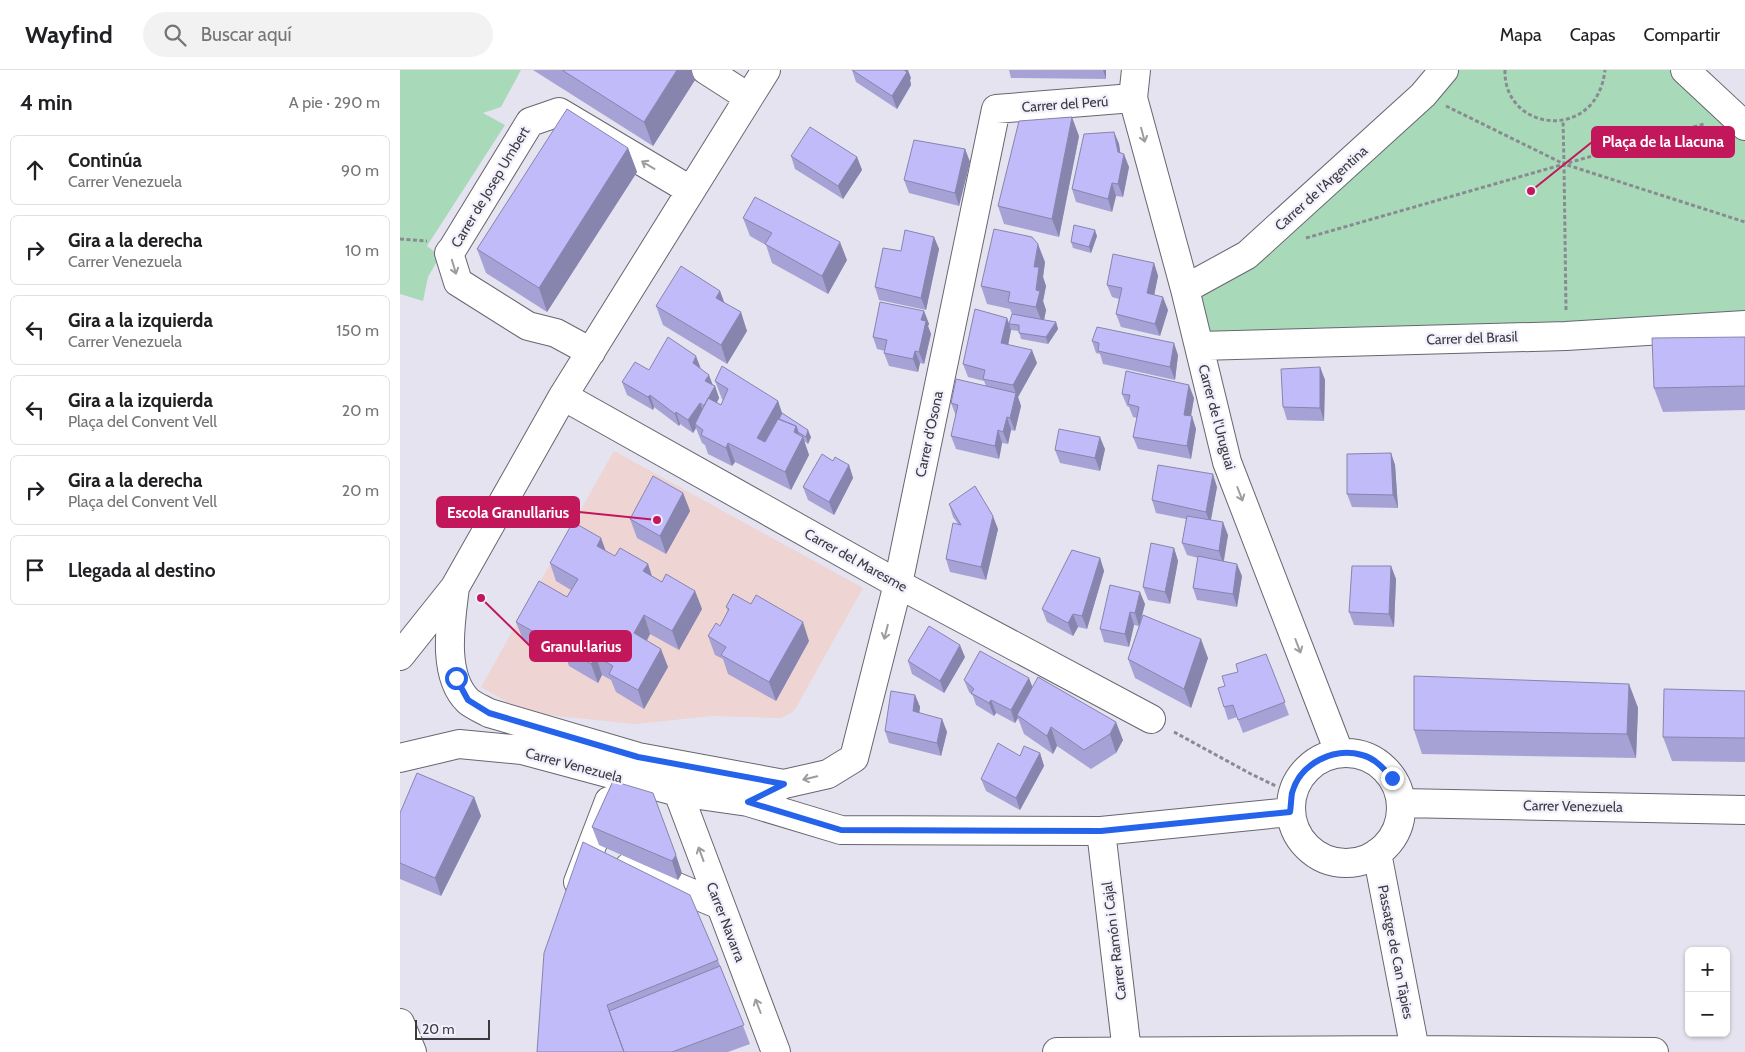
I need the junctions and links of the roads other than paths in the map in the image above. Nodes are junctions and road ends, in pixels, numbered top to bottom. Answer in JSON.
{"nodes":[{"id":1,"x":706,"y":70,"type":"edge"},
{"id":2,"x":766,"y":70,"type":"edge"},
{"id":3,"x":1136,"y":70,"type":"edge"},
{"id":4,"x":1444,"y":70,"type":"edge"},
{"id":5,"x":1685,"y":70,"type":"edge"},
{"id":6,"x":748,"y":97,"type":"junction"},
{"id":7,"x":1133,"y":98,"type":"junction"},
{"id":8,"x":996,"y":109,"type":"joint"},
{"id":9,"x":1739,"y":121,"type":"edge"},
{"id":10,"x":690,"y":190,"type":"junction"},
{"id":11,"x":496,"y":286,"type":"edge"},
{"id":12,"x":1185,"y":289,"type":"junction"},
{"id":13,"x":1745,"y":325,"type":"edge"},
{"id":14,"x":556,"y":333,"type":"junction"},
{"id":15,"x":1199,"y":346,"type":"junction"},
{"id":16,"x":591,"y":352,"type":"junction"},
{"id":17,"x":564,"y":396,"type":"junction"},
{"id":18,"x":898,"y":584,"type":"junction"},
{"id":19,"x":455,"y":587,"type":"junction"},
{"id":20,"x":400,"y":656,"type":"edge"},
{"id":21,"x":1151,"y":719,"type":"road end"},
{"id":22,"x":1339,"y":752,"type":"junction"},
{"id":23,"x":400,"y":758,"type":"edge"},
{"id":24,"x":854,"y":758,"type":"joint"},
{"id":25,"x":618,"y":776,"type":"junction"},
{"id":26,"x":784,"y":784,"type":"junction"},
{"id":27,"x":678,"y":792,"type":"junction"},
{"id":28,"x":748,"y":802,"type":"junction"},
{"id":29,"x":1291,"y":802,"type":"junction"},
{"id":30,"x":1401,"y":803,"type":"junction"},
{"id":31,"x":1745,"y":810,"type":"edge"},
{"id":32,"x":1101,"y":831,"type":"junction"},
{"id":33,"x":589,"y":851,"type":"junction"},
{"id":34,"x":1377,"y":853,"type":"junction"},
{"id":35,"x":720,"y":905,"type":"junction"},
{"id":36,"x":570,"y":906,"type":"edge"},
{"id":37,"x":400,"y":1023,"type":"edge"},
{"id":38,"x":1415,"y":1050,"type":"junction"},
{"id":39,"x":1127,"y":1051,"type":"edge"},
{"id":40,"x":412,"y":1052,"type":"edge"},
{"id":41,"x":776,"y":1052,"type":"edge"},
{"id":42,"x":1057,"y":1052,"type":"edge"},
{"id":43,"x":1654,"y":1052,"type":"edge"}],
"edges":[{"from":1,"to":6,"type":"street"},
{"from":2,"to":6,"type":"street"},
{"from":3,"to":7,"type":"street","name":"Carrer de l'Uruguai"},
{"from":4,"to":12,"type":"street","name":"Carrer de l'Argentina"},
{"from":5,"to":9,"type":"street"},
{"from":6,"to":10,"type":"street"},
{"from":7,"to":8,"type":"street","name":"Carrer del Perú"},
{"from":7,"to":12,"type":"street","name":"Carrer de l'Uruguai","one_way":true},
{"from":8,"to":18,"type":"street","name":"Carrer d'Osona"},
{"from":10,"to":14,"type":"street","name":"Carrer de Josep Umbert","one_way":true},
{"from":10,"to":16,"type":"street"},
{"from":11,"to":14,"type":"street"},
{"from":12,"to":15,"type":"street","name":"Carrer de l'Uruguai"},
{"from":13,"to":15,"type":"street","name":"Carrer del Brasil"},
{"from":14,"to":16,"type":"street","name":"Carrer de Josep Umbert"},
{"from":15,"to":22,"type":"street","name":"Carrer de l'Uruguai","one_way":true},
{"from":16,"to":17,"type":"street"},
{"from":17,"to":18,"type":"street","name":"Carrer del Maresme"},
{"from":17,"to":19,"type":"street"},
{"from":18,"to":21,"type":"street","name":"Carrer del Maresme"},
{"from":18,"to":24,"type":"street","name":"Carrer d'Osona","one_way":true},
{"from":19,"to":20,"type":"street"},
{"from":19,"to":26,"type":"street","name":"Carrer Venezuela"},
{"from":22,"to":29,"type":"street"},
{"from":22,"to":30,"type":"street"},
{"from":23,"to":25,"type":"street","name":"Carrer Venezuela"},
{"from":24,"to":26,"type":"street","name":"Carrer Venezuela","one_way":true},
{"from":25,"to":27,"type":"street","name":"Carrer Venezuela"},
{"from":25,"to":33,"type":"street"},
{"from":26,"to":28,"type":"street","name":"Carrer Venezuela"},
{"from":27,"to":28,"type":"street","name":"Carrer Venezuela"},
{"from":35,"to":27,"type":"street","name":"Carrer Navarra","one_way":true},
{"from":28,"to":32,"type":"street","name":"Carrer Venezuela"},
{"from":29,"to":32,"type":"street","name":"Carrer Venezuela"},
{"from":29,"to":34,"type":"street"},
{"from":30,"to":31,"type":"street","name":"Carrer Venezuela"},
{"from":30,"to":34,"type":"street"},
{"from":32,"to":39,"type":"street","name":"Carrer Ramón i Cajal"},
{"from":33,"to":35,"type":"street"},
{"from":33,"to":36,"type":"street"},
{"from":34,"to":38,"type":"street","name":"Passatge de Can Tàpies"},
{"from":41,"to":35,"type":"street","name":"Carrer Navarra","one_way":true},
{"from":37,"to":40,"type":"street"},
{"from":38,"to":39,"type":"street"},
{"from":38,"to":43,"type":"street"},
{"from":39,"to":42,"type":"street"}]}
